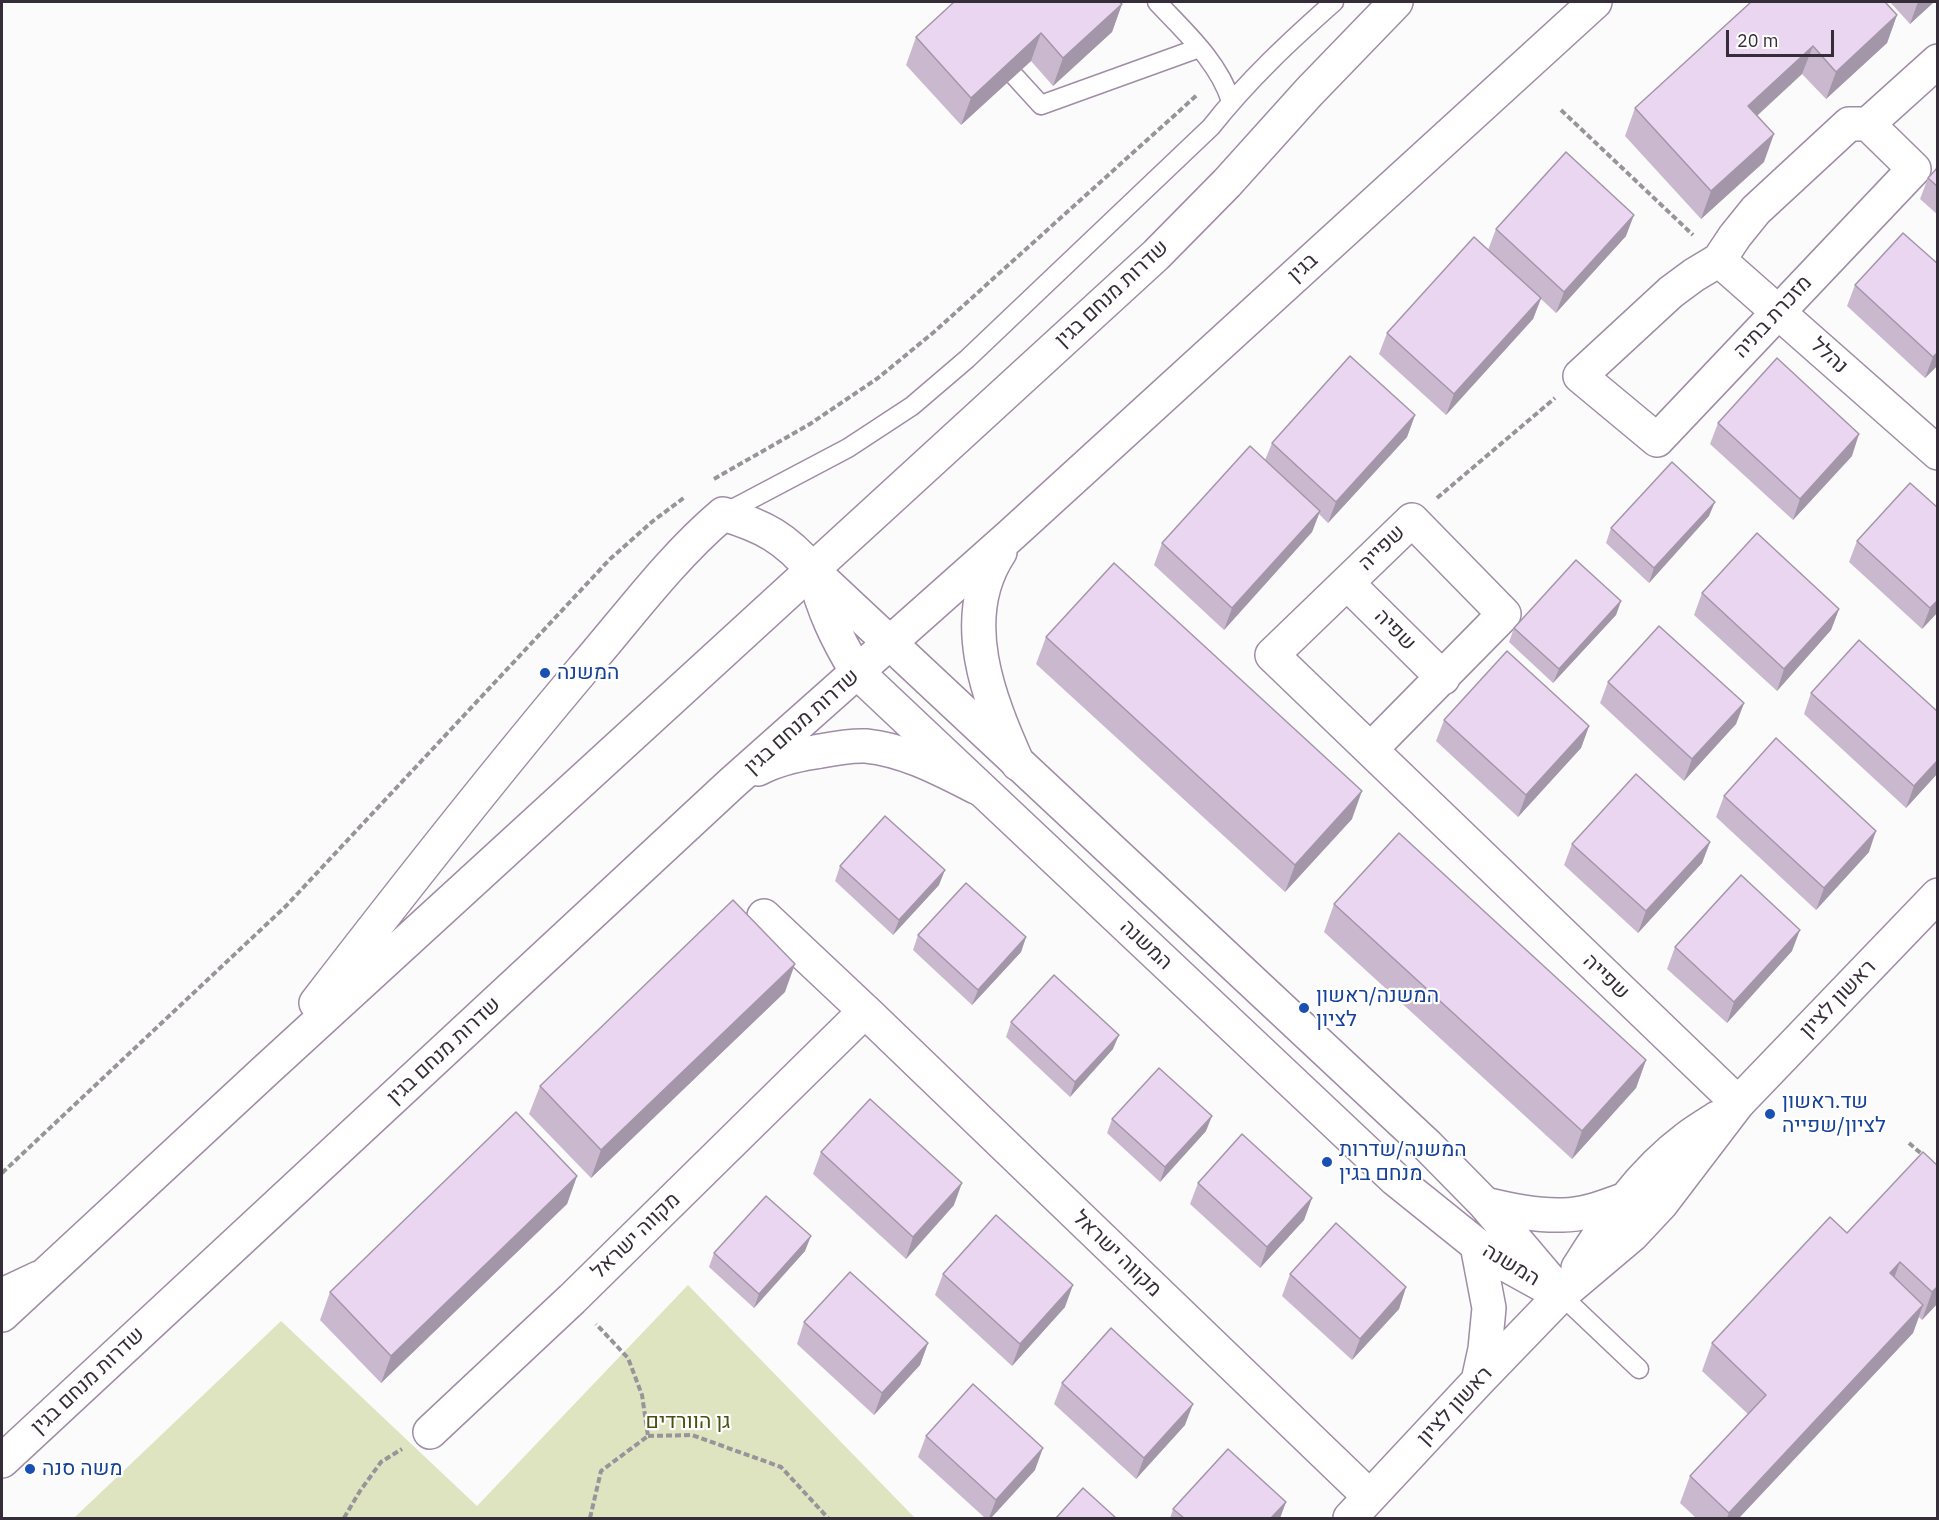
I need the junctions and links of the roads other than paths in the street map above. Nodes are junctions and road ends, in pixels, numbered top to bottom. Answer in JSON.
{"nodes":[{"id":1,"x":1157,"y":2,"type":"edge"},
{"id":2,"x":1334,"y":2,"type":"edge"},
{"id":3,"x":1396,"y":2,"type":"edge"},
{"id":4,"x":1596,"y":2,"type":"edge"},
{"id":5,"x":984,"y":42,"type":"edge"},
{"id":6,"x":1199,"y":48,"type":"junction"},
{"id":7,"x":1938,"y":61,"type":"edge"},
{"id":8,"x":1231,"y":101,"type":"junction"},
{"id":9,"x":1868,"y":124,"type":"junction"},
{"id":10,"x":1719,"y":260,"type":"junction"},
{"id":11,"x":1778,"y":311,"type":"junction"},
{"id":12,"x":1938,"y":453,"type":"edge"},
{"id":13,"x":723,"y":514,"type":"junction"},
{"id":14,"x":1011,"y":535,"type":"junction"},
{"id":15,"x":813,"y":571,"type":"junction"},
{"id":16,"x":1347,"y":583,"type":"junction"},
{"id":17,"x":890,"y":644,"type":"junction"},
{"id":18,"x":857,"y":672,"type":"junction"},
{"id":19,"x":1443,"y":678,"type":"junction"},
{"id":20,"x":1371,"y":749,"type":"junction"},
{"id":21,"x":1018,"y":764,"type":"junction"},
{"id":22,"x":732,"y":783,"type":"junction"},
{"id":23,"x":978,"y":788,"type":"junction"},
{"id":24,"x":1938,"y":895,"type":"edge"},
{"id":25,"x":764,"y":916,"type":"dead end"},
{"id":26,"x":865,"y":1011,"type":"junction"},
{"id":27,"x":265,"y":1071,"type":"junction"},
{"id":28,"x":1738,"y":1104,"type":"junction"},
{"id":29,"x":1626,"y":1199,"type":"junction"},
{"id":30,"x":1485,"y":1203,"type":"junction"},
{"id":31,"x":1478,"y":1245,"type":"junction"},
{"id":32,"x":62,"y":1258,"type":"junction"},
{"id":33,"x":2,"y":1287,"type":"edge"},
{"id":34,"x":1561,"y":1295,"type":"junction"},
{"id":35,"x":2,"y":1315,"type":"edge"},
{"id":36,"x":1639,"y":1369,"type":"dead end"},
{"id":37,"x":1478,"y":1381,"type":"junction"},
{"id":38,"x":430,"y":1432,"type":"road end"},
{"id":39,"x":2,"y":1461,"type":"edge"},
{"id":40,"x":1360,"y":1507,"type":"edge"}],
"edges":[{"from":1,"to":6,"type":"lane"},
{"from":2,"to":8,"type":"lane"},
{"from":3,"to":15,"type":"street","name":"שדרות מנחם בגין"},
{"from":4,"to":14,"type":"street","name":"בגין"},
{"from":5,"to":6,"type":"lane"},
{"from":6,"to":8,"type":"lane"},
{"from":7,"to":9,"type":"street"},
{"from":8,"to":13,"type":"lane"},
{"from":9,"to":10,"type":"street"},
{"from":9,"to":11,"type":"street","name":"מזכרת בתיה"},
{"from":10,"to":11,"type":"street","name":"נהלל"},
{"from":10,"to":11,"type":"street","name":"מזכרת בתיה"},
{"from":11,"to":12,"type":"street","name":"נהלל"},
{"from":13,"to":15,"type":"street"},
{"from":13,"to":27,"type":"street"},
{"from":14,"to":17,"type":"street","name":"שדרות מנחם בגין"},
{"from":14,"to":21,"type":"street"},
{"from":15,"to":17,"type":"street"},
{"from":15,"to":18,"type":"street","name":"המשנה"},
{"from":15,"to":27,"type":"street","name":"שדרות מנחם בגין"},
{"from":16,"to":19,"type":"street","name":"שפיה"},
{"from":16,"to":19,"type":"street","name":"שפייה"},
{"from":16,"to":20,"type":"street","name":"שפייה"},
{"from":17,"to":18,"type":"street","name":"שדרות מנחם בגין"},
{"from":17,"to":21,"type":"street","name":"המשנה"},
{"from":18,"to":22,"type":"street","name":"שדרות מנחם בגין"},
{"from":18,"to":23,"type":"street","name":"המשנה"},
{"from":19,"to":20,"type":"street","name":"שפייה"},
{"from":20,"to":28,"type":"street","name":"שפייה"},
{"from":21,"to":30,"type":"street","name":"המשנה"},
{"from":22,"to":23,"type":"street"},
{"from":22,"to":39,"type":"street","name":"שדרות מנחם בגין"},
{"from":23,"to":31,"type":"street","name":"המשנה"},
{"from":24,"to":28,"type":"street","name":"ראשון לציון"},
{"from":25,"to":26,"type":"street","name":"מקווה ישראל"},
{"from":26,"to":38,"type":"street","name":"מקווה ישראל"},
{"from":26,"to":40,"type":"street","name":"מקווה ישראל"},
{"from":27,"to":32,"type":"street","name":"שדרות מנחם בגין"},
{"from":28,"to":29,"type":"street","name":"ראשון לציון"},
{"from":28,"to":34,"type":"street","name":"ראשון לציון"},
{"from":29,"to":30,"type":"street"},
{"from":29,"to":34,"type":"street","name":"ראשון לציון"},
{"from":30,"to":34,"type":"street","name":"המשנה"},
{"from":31,"to":34,"type":"street","name":"המשנה"},
{"from":31,"to":37,"type":"street"},
{"from":32,"to":33,"type":"lane"},
{"from":32,"to":35,"type":"street","name":"שדרות מנחם בגין"},
{"from":34,"to":36,"type":"lane"},
{"from":34,"to":37,"type":"street","name":"ראשון לציון"},
{"from":37,"to":40,"type":"street","name":"ראשון לציון"}]}
